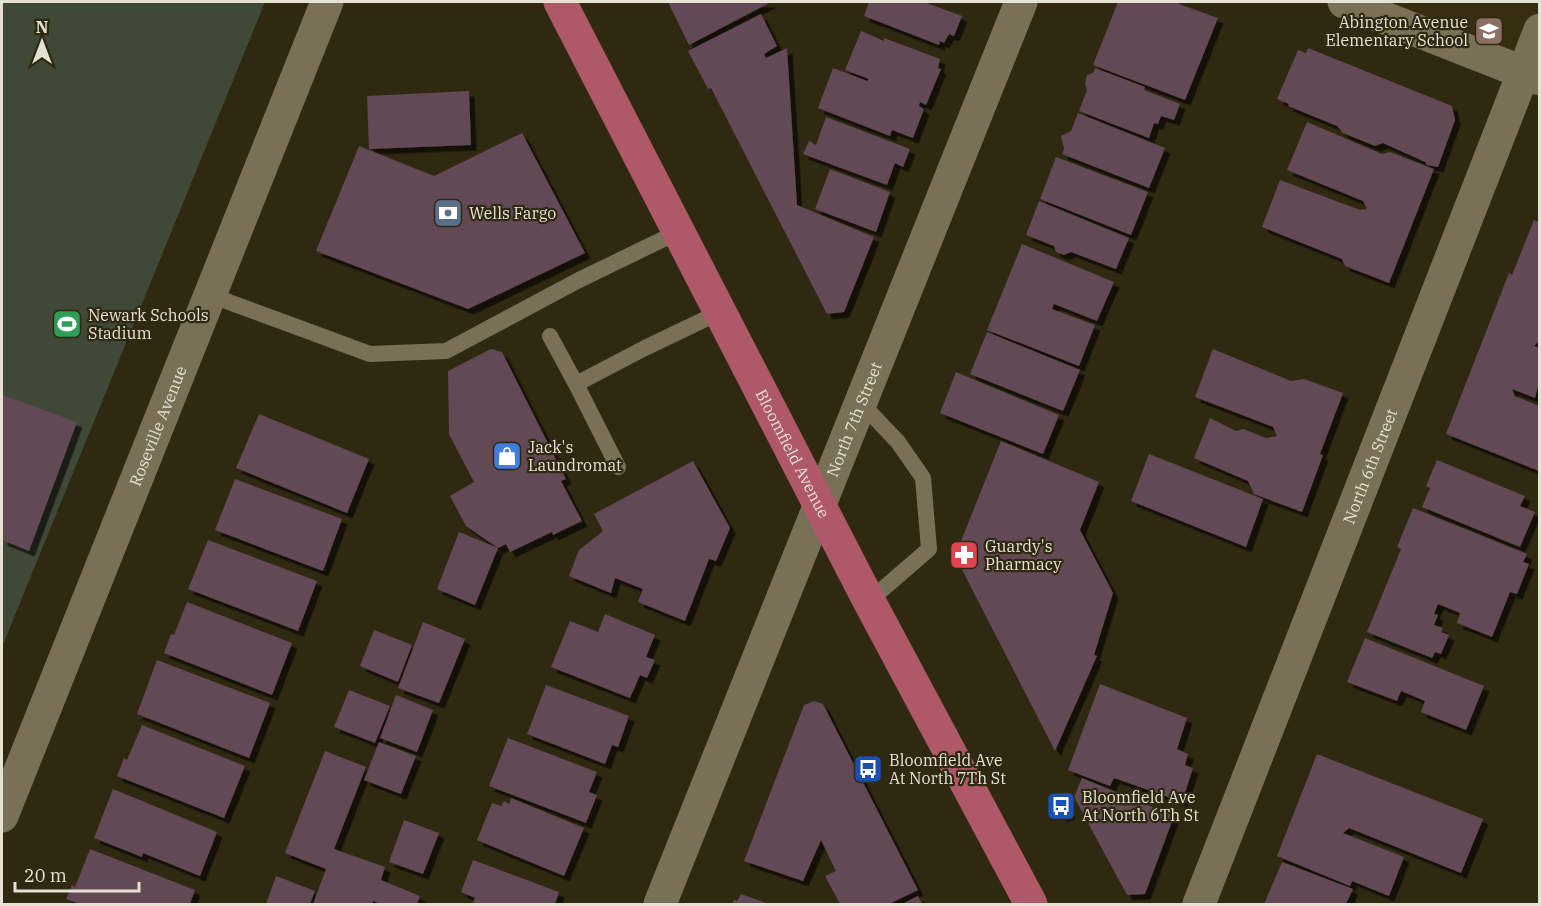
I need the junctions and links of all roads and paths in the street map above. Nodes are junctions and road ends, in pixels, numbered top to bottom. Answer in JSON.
{"nodes":[{"id":1,"x":327,"y":2,"type":"edge"},
{"id":2,"x":560,"y":2,"type":"edge"},
{"id":3,"x":1021,"y":2,"type":"edge"},
{"id":4,"x":1344,"y":2,"type":"edge"},
{"id":5,"x":1539,"y":30,"type":"edge"},
{"id":6,"x":1531,"y":76,"type":"edge"},
{"id":7,"x":678,"y":232,"type":"junction"},
{"id":8,"x":210,"y":295,"type":"junction"},
{"id":9,"x":720,"y":312,"type":"junction"},
{"id":10,"x":550,"y":336,"type":"dead end"},
{"id":11,"x":576,"y":384,"type":"junction"},
{"id":12,"x":860,"y":402,"type":"junction"},
{"id":13,"x":618,"y":467,"type":"dead end"},
{"id":14,"x":819,"y":504,"type":"junction"},
{"id":15,"x":869,"y":601,"type":"junction"},
{"id":16,"x":2,"y":816,"type":"edge"},
{"id":17,"x":660,"y":904,"type":"edge"},
{"id":18,"x":1031,"y":904,"type":"edge"},
{"id":19,"x":1199,"y":904,"type":"edge"}],
"edges":[{"from":1,"to":8,"type":"street","name":"Roseville Avenue"},
{"from":2,"to":7,"type":"main road","name":"Bloomfield Avenue"},
{"from":3,"to":12,"type":"street","name":"North 7th Street"},
{"from":4,"to":6,"type":"street"},
{"from":5,"to":6,"type":"street","name":"North 6th Street"},
{"from":6,"to":19,"type":"street","name":"North 6th Street"},
{"from":7,"to":8,"type":"lane"},
{"from":7,"to":9,"type":"main road","name":"Bloomfield Avenue"},
{"from":8,"to":16,"type":"street","name":"Roseville Avenue"},
{"from":9,"to":11,"type":"lane"},
{"from":9,"to":14,"type":"main road","name":"Bloomfield Avenue"},
{"from":10,"to":11,"type":"lane"},
{"from":11,"to":13,"type":"lane"},
{"from":12,"to":14,"type":"street","name":"North 7th Street"},
{"from":12,"to":15,"type":"lane"},
{"from":14,"to":15,"type":"main road","name":"Bloomfield Avenue"},
{"from":14,"to":17,"type":"street","name":"North 7th Street"},
{"from":15,"to":18,"type":"main road","name":"Bloomfield Avenue"}]}
